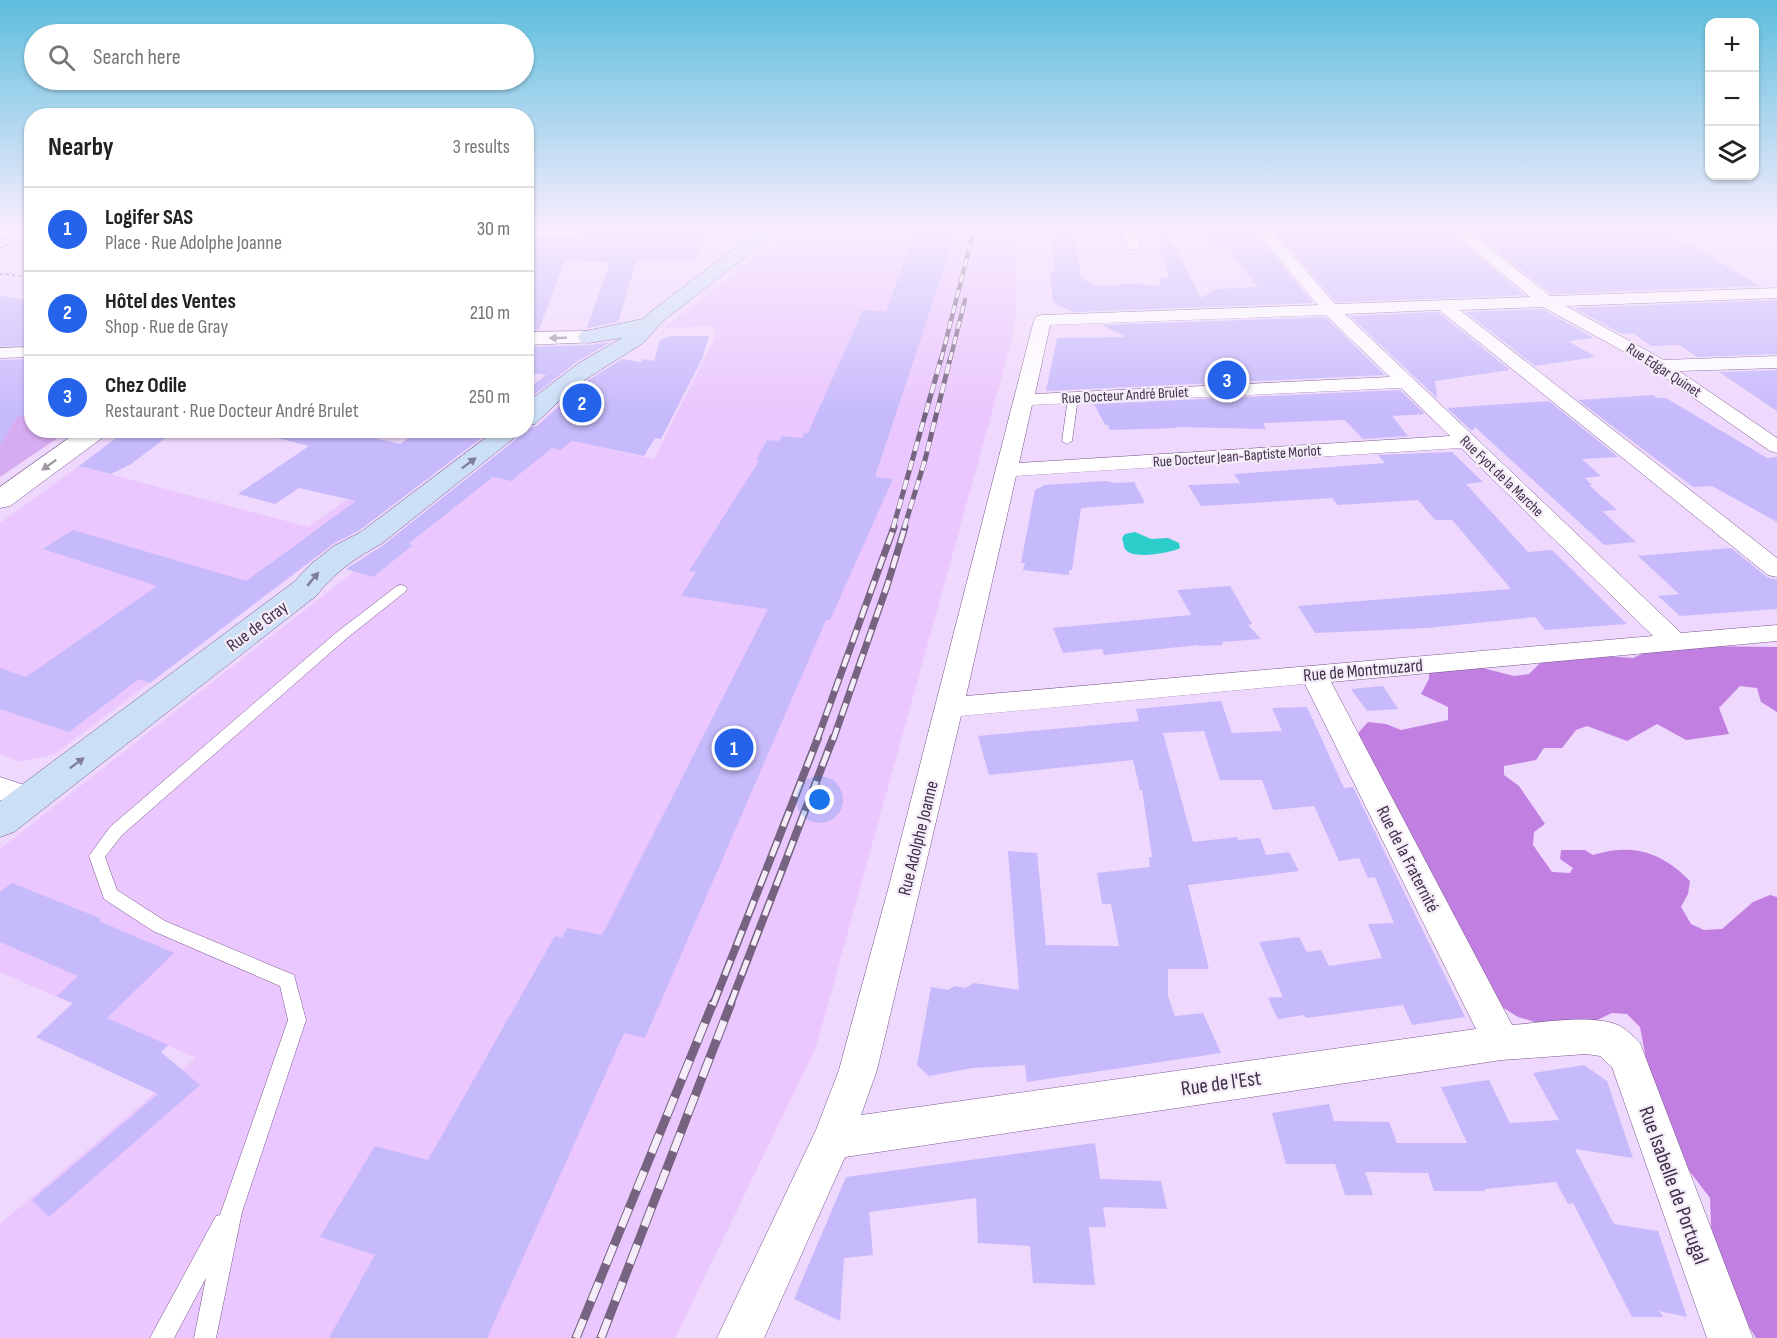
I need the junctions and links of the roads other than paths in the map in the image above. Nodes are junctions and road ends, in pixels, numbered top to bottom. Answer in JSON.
{"nodes":[{"id":1,"x":694,"y":288,"type":"edge"},
{"id":2,"x":1312,"y":288,"type":"edge"},
{"id":3,"x":1530,"y":288,"type":"edge"},
{"id":4,"x":1777,"y":293,"type":"edge"},
{"id":5,"x":1545,"y":301,"type":"junction"},
{"id":6,"x":1443,"y":305,"type":"junction"},
{"id":7,"x":1330,"y":309,"type":"junction"},
{"id":8,"x":656,"y":317,"type":"junction"},
{"id":9,"x":589,"y":337,"type":"junction"},
{"id":10,"x":534,"y":339,"type":"edge"},
{"id":11,"x":0,"y":352,"type":"edge"},
{"id":12,"x":24,"y":352,"type":"edge"},
{"id":13,"x":598,"y":360,"type":"junction"},
{"id":14,"x":1777,"y":362,"type":"edge"},
{"id":15,"x":1660,"y":366,"type":"junction"},
{"id":16,"x":1406,"y":382,"type":"junction"},
{"id":17,"x":1073,"y":398,"type":"junction"},
{"id":18,"x":1023,"y":400,"type":"junction"},
{"id":19,"x":534,"y":410,"type":"edge"},
{"id":20,"x":86,"y":438,"type":"edge"},
{"id":21,"x":502,"y":438,"type":"edge"},
{"id":22,"x":1067,"y":441,"type":"dead end"},
{"id":23,"x":1467,"y":441,"type":"junction"},
{"id":24,"x":1777,"y":447,"type":"edge"},
{"id":25,"x":1007,"y":470,"type":"junction"},
{"id":26,"x":0,"y":500,"type":"edge"},
{"id":27,"x":1777,"y":570,"type":"edge"},
{"id":28,"x":400,"y":589,"type":"dead end"},
{"id":29,"x":1777,"y":633,"type":"edge"},
{"id":30,"x":1675,"y":642,"type":"junction"},
{"id":31,"x":1314,"y":675,"type":"junction"},
{"id":32,"x":949,"y":707,"type":"junction"},
{"id":33,"x":15,"y":793,"type":"edge"},
{"id":34,"x":0,"y":822,"type":"edge"},
{"id":35,"x":1609,"y":1039,"type":"joint"},
{"id":36,"x":1502,"y":1043,"type":"junction"},
{"id":37,"x":833,"y":1139,"type":"junction"},
{"id":38,"x":231,"y":1212,"type":"junction"},
{"id":39,"x":161,"y":1338,"type":"edge"},
{"id":40,"x":205,"y":1338,"type":"edge"},
{"id":41,"x":740,"y":1338,"type":"edge"},
{"id":42,"x":1730,"y":1338,"type":"edge"}],
"edges":[{"from":1,"to":8,"type":"main road"},
{"from":2,"to":7,"type":"street","name":"Rue Fyot de la Marche"},
{"from":3,"to":5,"type":"street","name":"Rue Edgar Quinet"},
{"from":4,"to":5,"type":"street"},
{"from":5,"to":6,"type":"street"},
{"from":5,"to":15,"type":"street","name":"Rue Edgar Quinet"},
{"from":6,"to":7,"type":"street"},
{"from":6,"to":27,"type":"street"},
{"from":7,"to":16,"type":"street","name":"Rue Fyot de la Marche"},
{"from":7,"to":18,"type":"street","name":"Rue Adolphe Joanne"},
{"from":8,"to":9,"type":"main road"},
{"from":8,"to":13,"type":"main road"},
{"from":9,"to":10,"type":"street","one_way":true},
{"from":9,"to":13,"type":"main road"},
{"from":11,"to":12,"type":"street"},
{"from":13,"to":19,"type":"main road"},
{"from":14,"to":15,"type":"street"},
{"from":15,"to":24,"type":"street","name":"Rue Edgar Quinet"},
{"from":16,"to":17,"type":"street","name":"Rue Docteur André Brulet"},
{"from":16,"to":23,"type":"street","name":"Rue Fyot de la Marche"},
{"from":17,"to":18,"type":"street","name":"Rue Docteur André Brulet"},
{"from":17,"to":22,"type":"lane"},
{"from":18,"to":25,"type":"street","name":"Rue Adolphe Joanne"},
{"from":20,"to":26,"type":"street","one_way":true},
{"from":33,"to":21,"type":"main road","name":"Rue de Gray","one_way":true},
{"from":23,"to":25,"type":"street","name":"Rue Docteur Jean-Baptiste Morlot"},
{"from":23,"to":30,"type":"street","name":"Rue Fyot de la Marche"},
{"from":25,"to":32,"type":"street","name":"Rue Adolphe Joanne"},
{"from":28,"to":38,"type":"lane"},
{"from":29,"to":30,"type":"street","name":"Rue de Montmuzard"},
{"from":30,"to":31,"type":"street","name":"Rue de Montmuzard"},
{"from":31,"to":32,"type":"street","name":"Rue de Montmuzard"},
{"from":31,"to":36,"type":"street","name":"Rue de la Fraternité"},
{"from":32,"to":37,"type":"street","name":"Rue Adolphe Joanne"},
{"from":33,"to":34,"type":"main road","name":"Rue de Gray"},
{"from":35,"to":36,"type":"street","name":"Rue de l'Est"},
{"from":35,"to":42,"type":"street","name":"Rue Isabelle de Portugal"},
{"from":36,"to":37,"type":"street","name":"Rue de l'Est"},
{"from":37,"to":41,"type":"street","name":"Rue Adolphe Joanne"},
{"from":38,"to":39,"type":"lane"},
{"from":38,"to":40,"type":"lane"}]}
